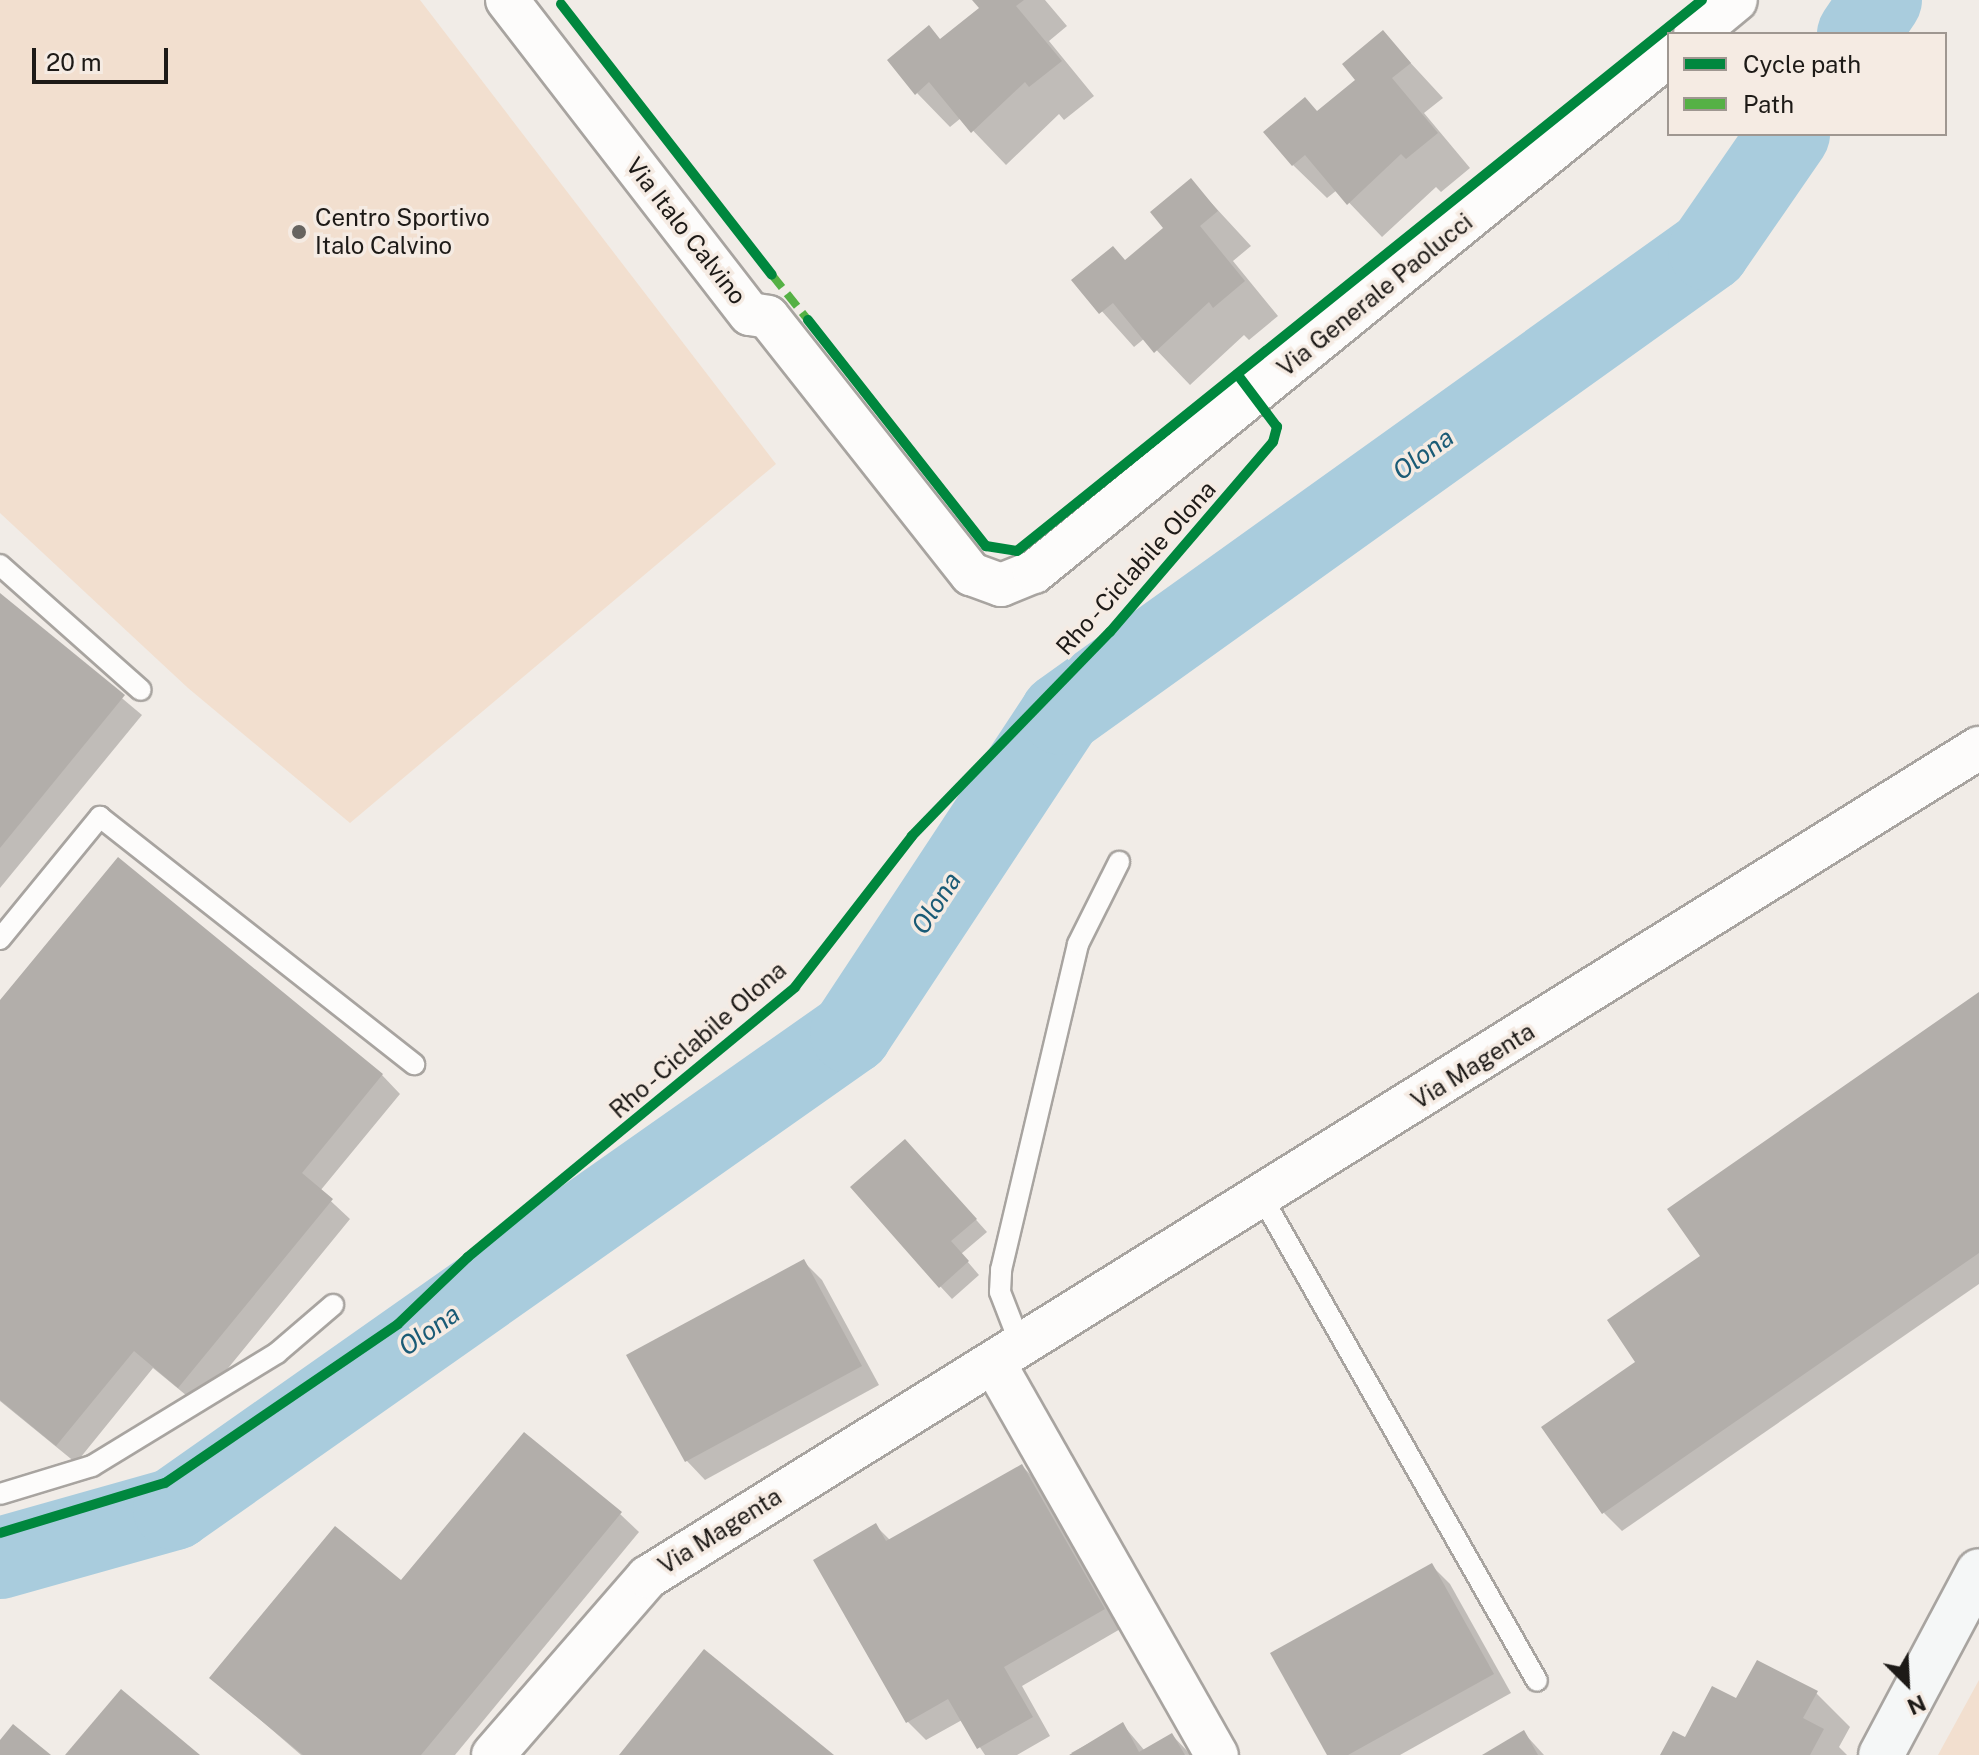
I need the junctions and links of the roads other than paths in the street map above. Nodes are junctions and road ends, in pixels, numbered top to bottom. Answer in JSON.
{"nodes":[{"id":1,"x":507,"y":0,"type":"edge"},
{"id":2,"x":1736,"y":0,"type":"edge"},
{"id":3,"x":1697,"y":32,"type":"edge"},
{"id":4,"x":1667,"y":57,"type":"edge"},
{"id":5,"x":0,"y":565,"type":"edge"},
{"id":6,"x":1001,"y":585,"type":"joint"},
{"id":7,"x":141,"y":690,"type":"dead end"},
{"id":8,"x":1969,"y":750,"type":"edge"},
{"id":9,"x":1119,"y":862,"type":"dead end"},
{"id":10,"x":0,"y":939,"type":"edge"},
{"id":11,"x":414,"y":1064,"type":"dead end"},
{"id":12,"x":1263,"y":1199,"type":"junction"},
{"id":13,"x":333,"y":1305,"type":"dead end"},
{"id":14,"x":1008,"y":1355,"type":"junction"},
{"id":15,"x":0,"y":1494,"type":"edge"},
{"id":16,"x":1979,"y":1571,"type":"edge"},
{"id":17,"x":1537,"y":1681,"type":"dead end"},
{"id":18,"x":493,"y":1755,"type":"edge"},
{"id":19,"x":1217,"y":1755,"type":"edge"},
{"id":20,"x":1881,"y":1755,"type":"edge"}],
"edges":[{"from":1,"to":6,"type":"street","name":"Via Italo Calvino"},
{"from":2,"to":3,"type":"street"},
{"from":4,"to":6,"type":"street","name":"Via Generale Paolucci"},
{"from":5,"to":7,"type":"lane"},
{"from":8,"to":12,"type":"street","name":"Via Magenta"},
{"from":9,"to":14,"type":"lane"},
{"from":10,"to":11,"type":"lane"},
{"from":12,"to":14,"type":"street","name":"Via Magenta"},
{"from":12,"to":17,"type":"lane"},
{"from":13,"to":15,"type":"lane"},
{"from":14,"to":18,"type":"street","name":"Via Magenta"},
{"from":14,"to":19,"type":"street"},
{"from":16,"to":20,"type":"street"}]}
